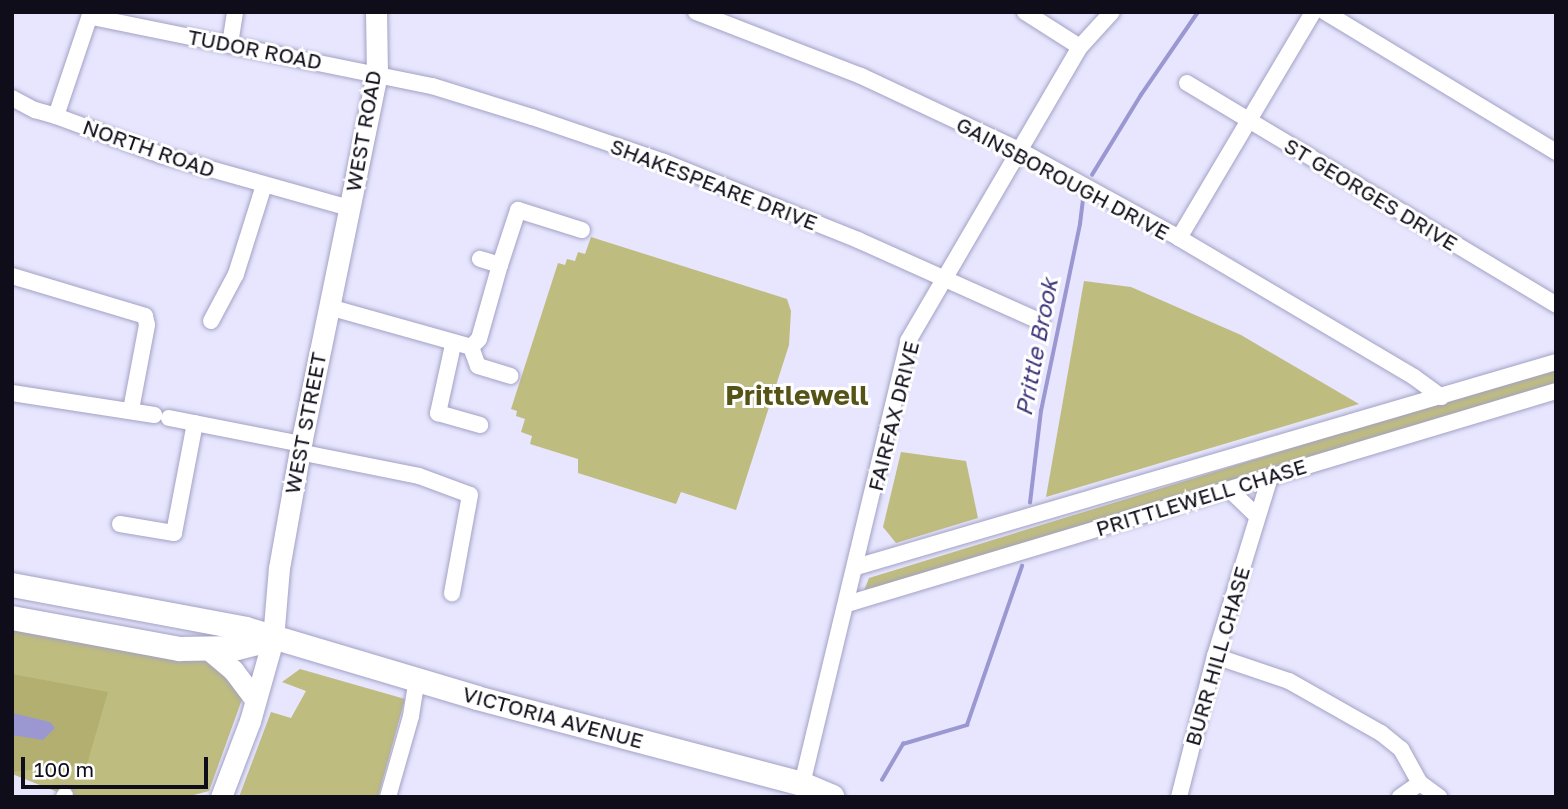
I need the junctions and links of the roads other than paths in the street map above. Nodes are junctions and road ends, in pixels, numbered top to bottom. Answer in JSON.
{"nodes":[{"id":1,"x":235,"y":12,"type":"edge"},
{"id":2,"x":376,"y":12,"type":"edge"},
{"id":3,"x":696,"y":12,"type":"edge"},
{"id":4,"x":1025,"y":12,"type":"edge"},
{"id":5,"x":1112,"y":12,"type":"edge"},
{"id":6,"x":1313,"y":12,"type":"edge"},
{"id":7,"x":1325,"y":12,"type":"edge"},
{"id":8,"x":91,"y":14,"type":"edge"},
{"id":9,"x":230,"y":44,"type":"junction"},
{"id":10,"x":1080,"y":47,"type":"junction"},
{"id":11,"x":377,"y":74,"type":"junction"},
{"id":12,"x":1187,"y":83,"type":"dead end"},
{"id":13,"x":12,"y":97,"type":"edge"},
{"id":14,"x":56,"y":116,"type":"junction"},
{"id":15,"x":1249,"y":121,"type":"junction"},
{"id":16,"x":1021,"y":151,"type":"junction"},
{"id":17,"x":1556,"y":152,"type":"edge"},
{"id":18,"x":264,"y":185,"type":"junction"},
{"id":19,"x":349,"y":208,"type":"junction"},
{"id":20,"x":582,"y":230,"type":"dead end"},
{"id":21,"x":1179,"y":238,"type":"junction"},
{"id":22,"x":480,"y":259,"type":"dead end"},
{"id":23,"x":500,"y":265,"type":"junction"},
{"id":24,"x":12,"y":276,"type":"edge"},
{"id":25,"x":946,"y":278,"type":"junction"},
{"id":26,"x":1556,"y":305,"type":"edge"},
{"id":27,"x":328,"y":307,"type":"junction"},
{"id":28,"x":211,"y":321,"type":"dead end"},
{"id":29,"x":1041,"y":323,"type":"dead end"},
{"id":30,"x":453,"y":345,"type":"junction"},
{"id":31,"x":471,"y":347,"type":"junction"},
{"id":32,"x":1556,"y":362,"type":"edge"},
{"id":33,"x":510,"y":376,"type":"dead end"},
{"id":34,"x":1414,"y":377,"type":"junction"},
{"id":35,"x":1556,"y":391,"type":"edge"},
{"id":36,"x":12,"y":393,"type":"edge"},
{"id":37,"x":1442,"y":397,"type":"junction"},
{"id":38,"x":1407,"y":407,"type":"junction"},
{"id":39,"x":131,"y":410,"type":"junction"},
{"id":40,"x":194,"y":423,"type":"junction"},
{"id":41,"x":480,"y":425,"type":"dead end"},
{"id":42,"x":300,"y":448,"type":"junction"},
{"id":43,"x":1270,"y":477,"type":"junction"},
{"id":44,"x":1230,"y":490,"type":"junction"},
{"id":45,"x":1257,"y":516,"type":"junction"},
{"id":46,"x":120,"y":524,"type":"dead end"},
{"id":47,"x":862,"y":540,"type":"junction"},
{"id":48,"x":882,"y":560,"type":"junction"},
{"id":49,"x":856,"y":567,"type":"junction"},
{"id":50,"x":12,"y":585,"type":"edge"},
{"id":51,"x":452,"y":593,"type":"dead end"},
{"id":52,"x":847,"y":604,"type":"junction"},
{"id":53,"x":12,"y":618,"type":"edge"},
{"id":54,"x":273,"y":639,"type":"junction"},
{"id":55,"x":208,"y":649,"type":"junction"},
{"id":56,"x":1215,"y":656,"type":"junction"},
{"id":57,"x":417,"y":680,"type":"junction"},
{"id":58,"x":256,"y":699,"type":"junction"},
{"id":59,"x":1420,"y":783,"type":"junction"},
{"id":60,"x":802,"y":785,"type":"junction"},
{"id":61,"x":831,"y":796,"type":"edge"},
{"id":62,"x":221,"y":797,"type":"edge"},
{"id":63,"x":388,"y":797,"type":"edge"},
{"id":64,"x":1179,"y":797,"type":"edge"},
{"id":65,"x":1399,"y":797,"type":"edge"},
{"id":66,"x":1439,"y":797,"type":"edge"}],
"edges":[{"from":1,"to":9,"type":"street"},
{"from":2,"to":11,"type":"main road","name":"WEST ROAD"},
{"from":3,"to":16,"type":"street","name":"GAINSBOROUGH DRIVE"},
{"from":4,"to":10,"type":"street"},
{"from":5,"to":10,"type":"street","name":"FAIRFAX DRIVE"},
{"from":6,"to":15,"type":"street"},
{"from":7,"to":17,"type":"street"},
{"from":8,"to":9,"type":"street","name":"TUDOR ROAD"},
{"from":8,"to":14,"type":"street","name":"NORTH ROAD"},
{"from":9,"to":11,"type":"street","name":"TUDOR ROAD"},
{"from":10,"to":16,"type":"street","name":"FAIRFAX DRIVE"},
{"from":11,"to":19,"type":"main road","name":"WEST ROAD"},
{"from":11,"to":25,"type":"street","name":"SHAKESPEARE DRIVE"},
{"from":12,"to":15,"type":"street","name":"ST GEORGES DRIVE"},
{"from":13,"to":14,"type":"street"},
{"from":14,"to":18,"type":"street","name":"NORTH ROAD"},
{"from":15,"to":21,"type":"street"},
{"from":15,"to":26,"type":"street","name":"ST GEORGES DRIVE"},
{"from":16,"to":21,"type":"street","name":"GAINSBOROUGH DRIVE"},
{"from":16,"to":25,"type":"street","name":"FAIRFAX DRIVE"},
{"from":18,"to":19,"type":"street","name":"NORTH ROAD"},
{"from":18,"to":28,"type":"street"},
{"from":19,"to":27,"type":"main road","name":"WEST STREET"},
{"from":20,"to":23,"type":"street"},
{"from":21,"to":34,"type":"street","name":"GAINSBOROUGH DRIVE"},
{"from":22,"to":23,"type":"street"},
{"from":23,"to":31,"type":"street"},
{"from":24,"to":39,"type":"street"},
{"from":25,"to":29,"type":"street","name":"SHAKESPEARE DRIVE"},
{"from":25,"to":47,"type":"street","name":"FAIRFAX DRIVE"},
{"from":27,"to":30,"type":"street"},
{"from":27,"to":42,"type":"main road","name":"WEST STREET"},
{"from":30,"to":31,"type":"street"},
{"from":30,"to":41,"type":"street"},
{"from":31,"to":33,"type":"street"},
{"from":32,"to":37,"type":"street","name":"PRITTLEWELL CHASE"},
{"from":34,"to":37,"type":"street","name":"GAINSBOROUGH DRIVE"},
{"from":34,"to":38,"type":"street"},
{"from":35,"to":43,"type":"street","name":"PRITTLEWELL CHASE"},
{"from":36,"to":39,"type":"street"},
{"from":37,"to":38,"type":"street","name":"PRITTLEWELL CHASE"},
{"from":38,"to":48,"type":"street","name":"PRITTLEWELL CHASE"},
{"from":39,"to":40,"type":"street"},
{"from":40,"to":42,"type":"street"},
{"from":40,"to":46,"type":"street"},
{"from":42,"to":51,"type":"street"},
{"from":42,"to":54,"type":"main road","name":"WEST STREET"},
{"from":43,"to":44,"type":"street","name":"PRITTLEWELL CHASE"},
{"from":43,"to":45,"type":"street","name":"BURR HILL CHASE"},
{"from":44,"to":45,"type":"street"},
{"from":44,"to":52,"type":"street","name":"PRITTLEWELL CHASE"},
{"from":45,"to":56,"type":"street","name":"BURR HILL CHASE"},
{"from":47,"to":48,"type":"street"},
{"from":47,"to":49,"type":"street","name":"FAIRFAX DRIVE"},
{"from":48,"to":49,"type":"street","name":"PRITTLEWELL CHASE"},
{"from":49,"to":52,"type":"street","name":"FAIRFAX DRIVE"},
{"from":50,"to":54,"type":"highway","name":"VICTORIA AVENUE"},
{"from":52,"to":60,"type":"street","name":"FAIRFAX DRIVE"},
{"from":53,"to":55,"type":"highway","name":"VICTORIA AVENUE"},
{"from":54,"to":55,"type":"highway","name":"VICTORIA AVENUE"},
{"from":54,"to":57,"type":"highway","name":"VICTORIA AVENUE"},
{"from":54,"to":58,"type":"main road","name":"WEST STREET"},
{"from":55,"to":58,"type":"main road"},
{"from":56,"to":59,"type":"street"},
{"from":56,"to":64,"type":"street","name":"BURR HILL CHASE"},
{"from":57,"to":60,"type":"highway","name":"VICTORIA AVENUE"},
{"from":57,"to":63,"type":"street"},
{"from":58,"to":62,"type":"main road","name":"WEST STREET"},
{"from":59,"to":65,"type":"street"},
{"from":59,"to":66,"type":"street"},
{"from":60,"to":61,"type":"highway","name":"VICTORIA AVENUE"}]}
